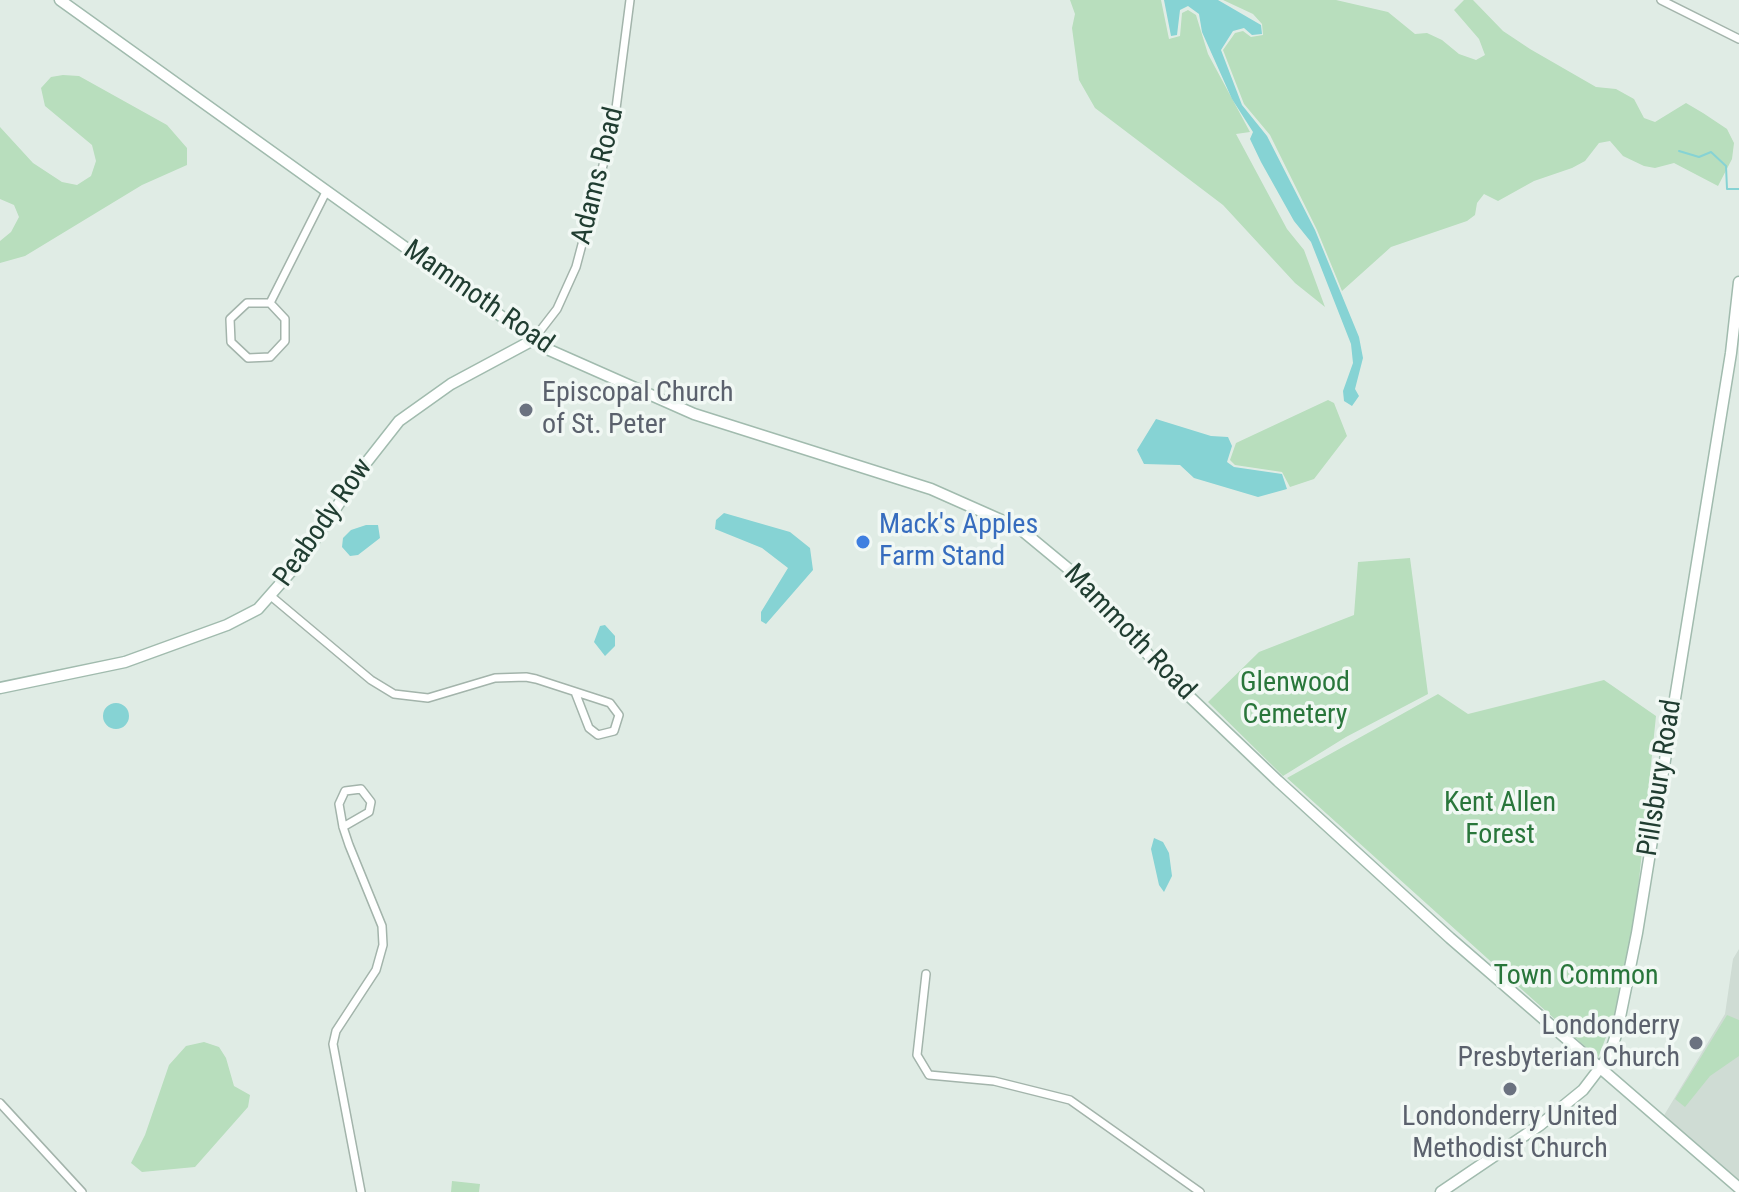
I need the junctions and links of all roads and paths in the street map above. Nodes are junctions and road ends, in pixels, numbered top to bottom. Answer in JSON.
{"nodes":[{"id":1,"x":60,"y":0,"type":"edge"},
{"id":2,"x":630,"y":0,"type":"edge"},
{"id":3,"x":1661,"y":0,"type":"edge"},
{"id":4,"x":1739,"y":39,"type":"edge"},
{"id":5,"x":326,"y":192,"type":"junction"},
{"id":6,"x":1739,"y":282,"type":"edge"},
{"id":7,"x":270,"y":303,"type":"junction"},
{"id":8,"x":533,"y":340,"type":"junction"},
{"id":9,"x":272,"y":597,"type":"junction"},
{"id":10,"x":0,"y":688,"type":"edge"},
{"id":11,"x":575,"y":692,"type":"junction"},
{"id":12,"x":343,"y":827,"type":"junction"},
{"id":13,"x":926,"y":974,"type":"dead end"},
{"id":14,"x":1601,"y":1069,"type":"junction"},
{"id":15,"x":0,"y":1103,"type":"edge"},
{"id":16,"x":1739,"y":1188,"type":"edge"},
{"id":17,"x":82,"y":1192,"type":"edge"},
{"id":18,"x":361,"y":1192,"type":"edge"},
{"id":19,"x":1200,"y":1192,"type":"edge"},
{"id":20,"x":1441,"y":1192,"type":"edge"}],
"edges":[{"from":1,"to":5,"type":"main road","name":"Mammoth Road"},
{"from":2,"to":8,"type":"street","name":"Adams Road"},
{"from":3,"to":4,"type":"street"},
{"from":5,"to":7,"type":"street"},
{"from":5,"to":8,"type":"main road","name":"Mammoth Road"},
{"from":6,"to":14,"type":"main road","name":"Pillsbury Road"},
{"from":7,"to":7,"type":"street"},
{"from":8,"to":9,"type":"main road","name":"Peabody Row"},
{"from":8,"to":14,"type":"main road","name":"Mammoth Road"},
{"from":9,"to":10,"type":"main road","name":"Peabody Row"},
{"from":9,"to":11,"type":"street"},
{"from":11,"to":11,"type":"street"},
{"from":12,"to":12,"type":"street"},
{"from":12,"to":18,"type":"street"},
{"from":13,"to":19,"type":"street"},
{"from":14,"to":16,"type":"main road","name":"Mammoth Road"},
{"from":14,"to":20,"type":"main road","name":"Pillsbury Road"},
{"from":15,"to":17,"type":"street"}]}
